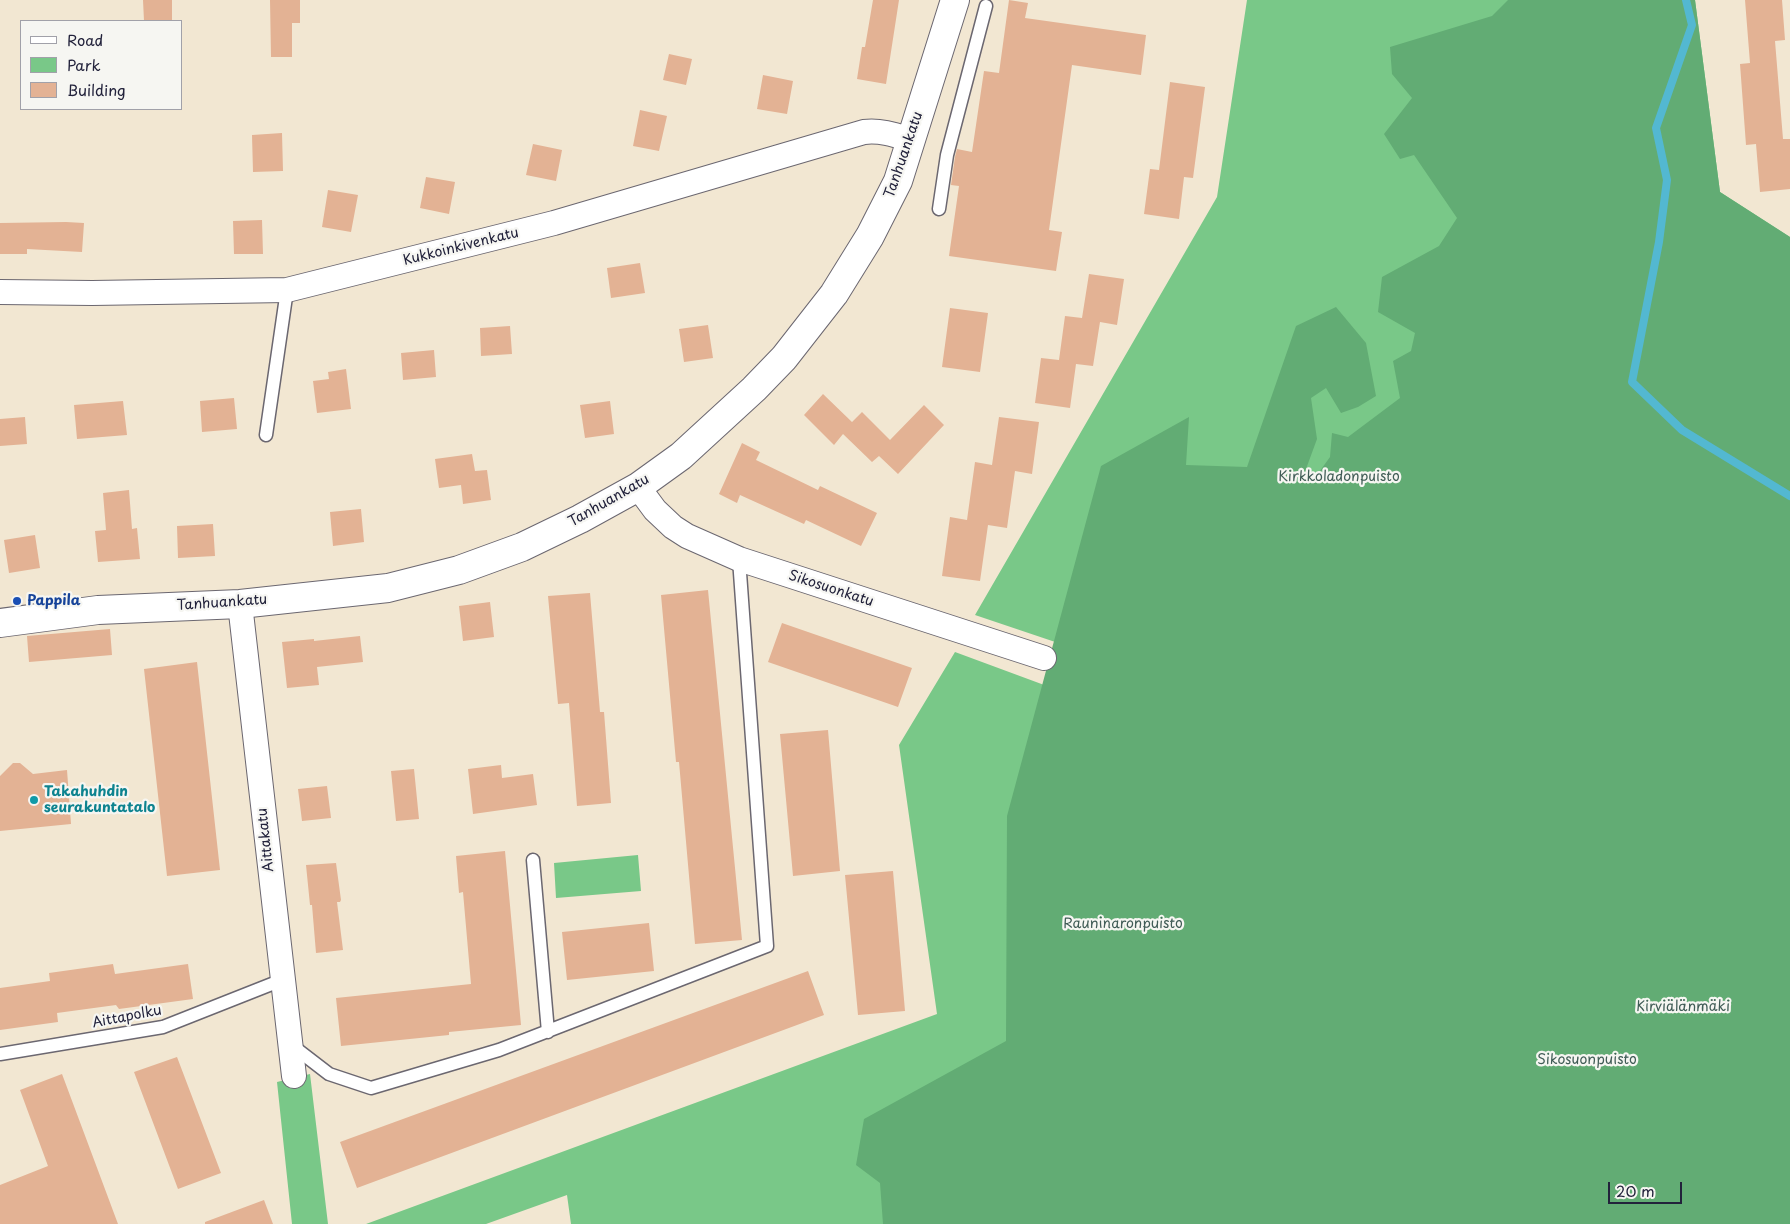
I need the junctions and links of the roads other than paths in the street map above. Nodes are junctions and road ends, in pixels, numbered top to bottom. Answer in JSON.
{"nodes":[{"id":1,"x":955,"y":0,"type":"edge"},
{"id":2,"x":986,"y":6,"type":"dead end"},
{"id":3,"x":911,"y":140,"type":"junction"},
{"id":4,"x":939,"y":209,"type":"dead end"},
{"id":5,"x":287,"y":290,"type":"junction"},
{"id":6,"x":0,"y":292,"type":"edge"},
{"id":7,"x":266,"y":436,"type":"dead end"},
{"id":8,"x":638,"y":487,"type":"junction"},
{"id":9,"x":739,"y":559,"type":"junction"},
{"id":10,"x":240,"y":604,"type":"junction"},
{"id":11,"x":0,"y":623,"type":"edge"},
{"id":12,"x":1044,"y":658,"type":"dead end"},
{"id":13,"x":533,"y":860,"type":"dead end"},
{"id":14,"x":282,"y":980,"type":"junction"},
{"id":15,"x":548,"y":1032,"type":"junction"},
{"id":16,"x":290,"y":1044,"type":"junction"},
{"id":17,"x":0,"y":1054,"type":"edge"},
{"id":18,"x":294,"y":1076,"type":"dead end"}],
"edges":[{"from":1,"to":3,"type":"street","name":"Tanhuankatu"},
{"from":2,"to":4,"type":"lane"},
{"from":3,"to":5,"type":"street","name":"Kukkoinkivenkatu"},
{"from":3,"to":8,"type":"street","name":"Tanhuankatu"},
{"from":5,"to":6,"type":"street","name":"Kukkoinkivenkatu"},
{"from":5,"to":7,"type":"lane"},
{"from":8,"to":9,"type":"street","name":"Sikosuonkatu"},
{"from":8,"to":10,"type":"street","name":"Tanhuankatu"},
{"from":9,"to":12,"type":"street","name":"Sikosuonkatu"},
{"from":9,"to":15,"type":"lane"},
{"from":10,"to":11,"type":"street","name":"Tanhuankatu"},
{"from":10,"to":14,"type":"street","name":"Aittakatu"},
{"from":13,"to":15,"type":"lane"},
{"from":14,"to":16,"type":"street","name":"Aittakatu"},
{"from":14,"to":17,"type":"lane","name":"Aittapolku"},
{"from":15,"to":16,"type":"lane"},
{"from":16,"to":18,"type":"street","name":"Aittakatu"}]}
